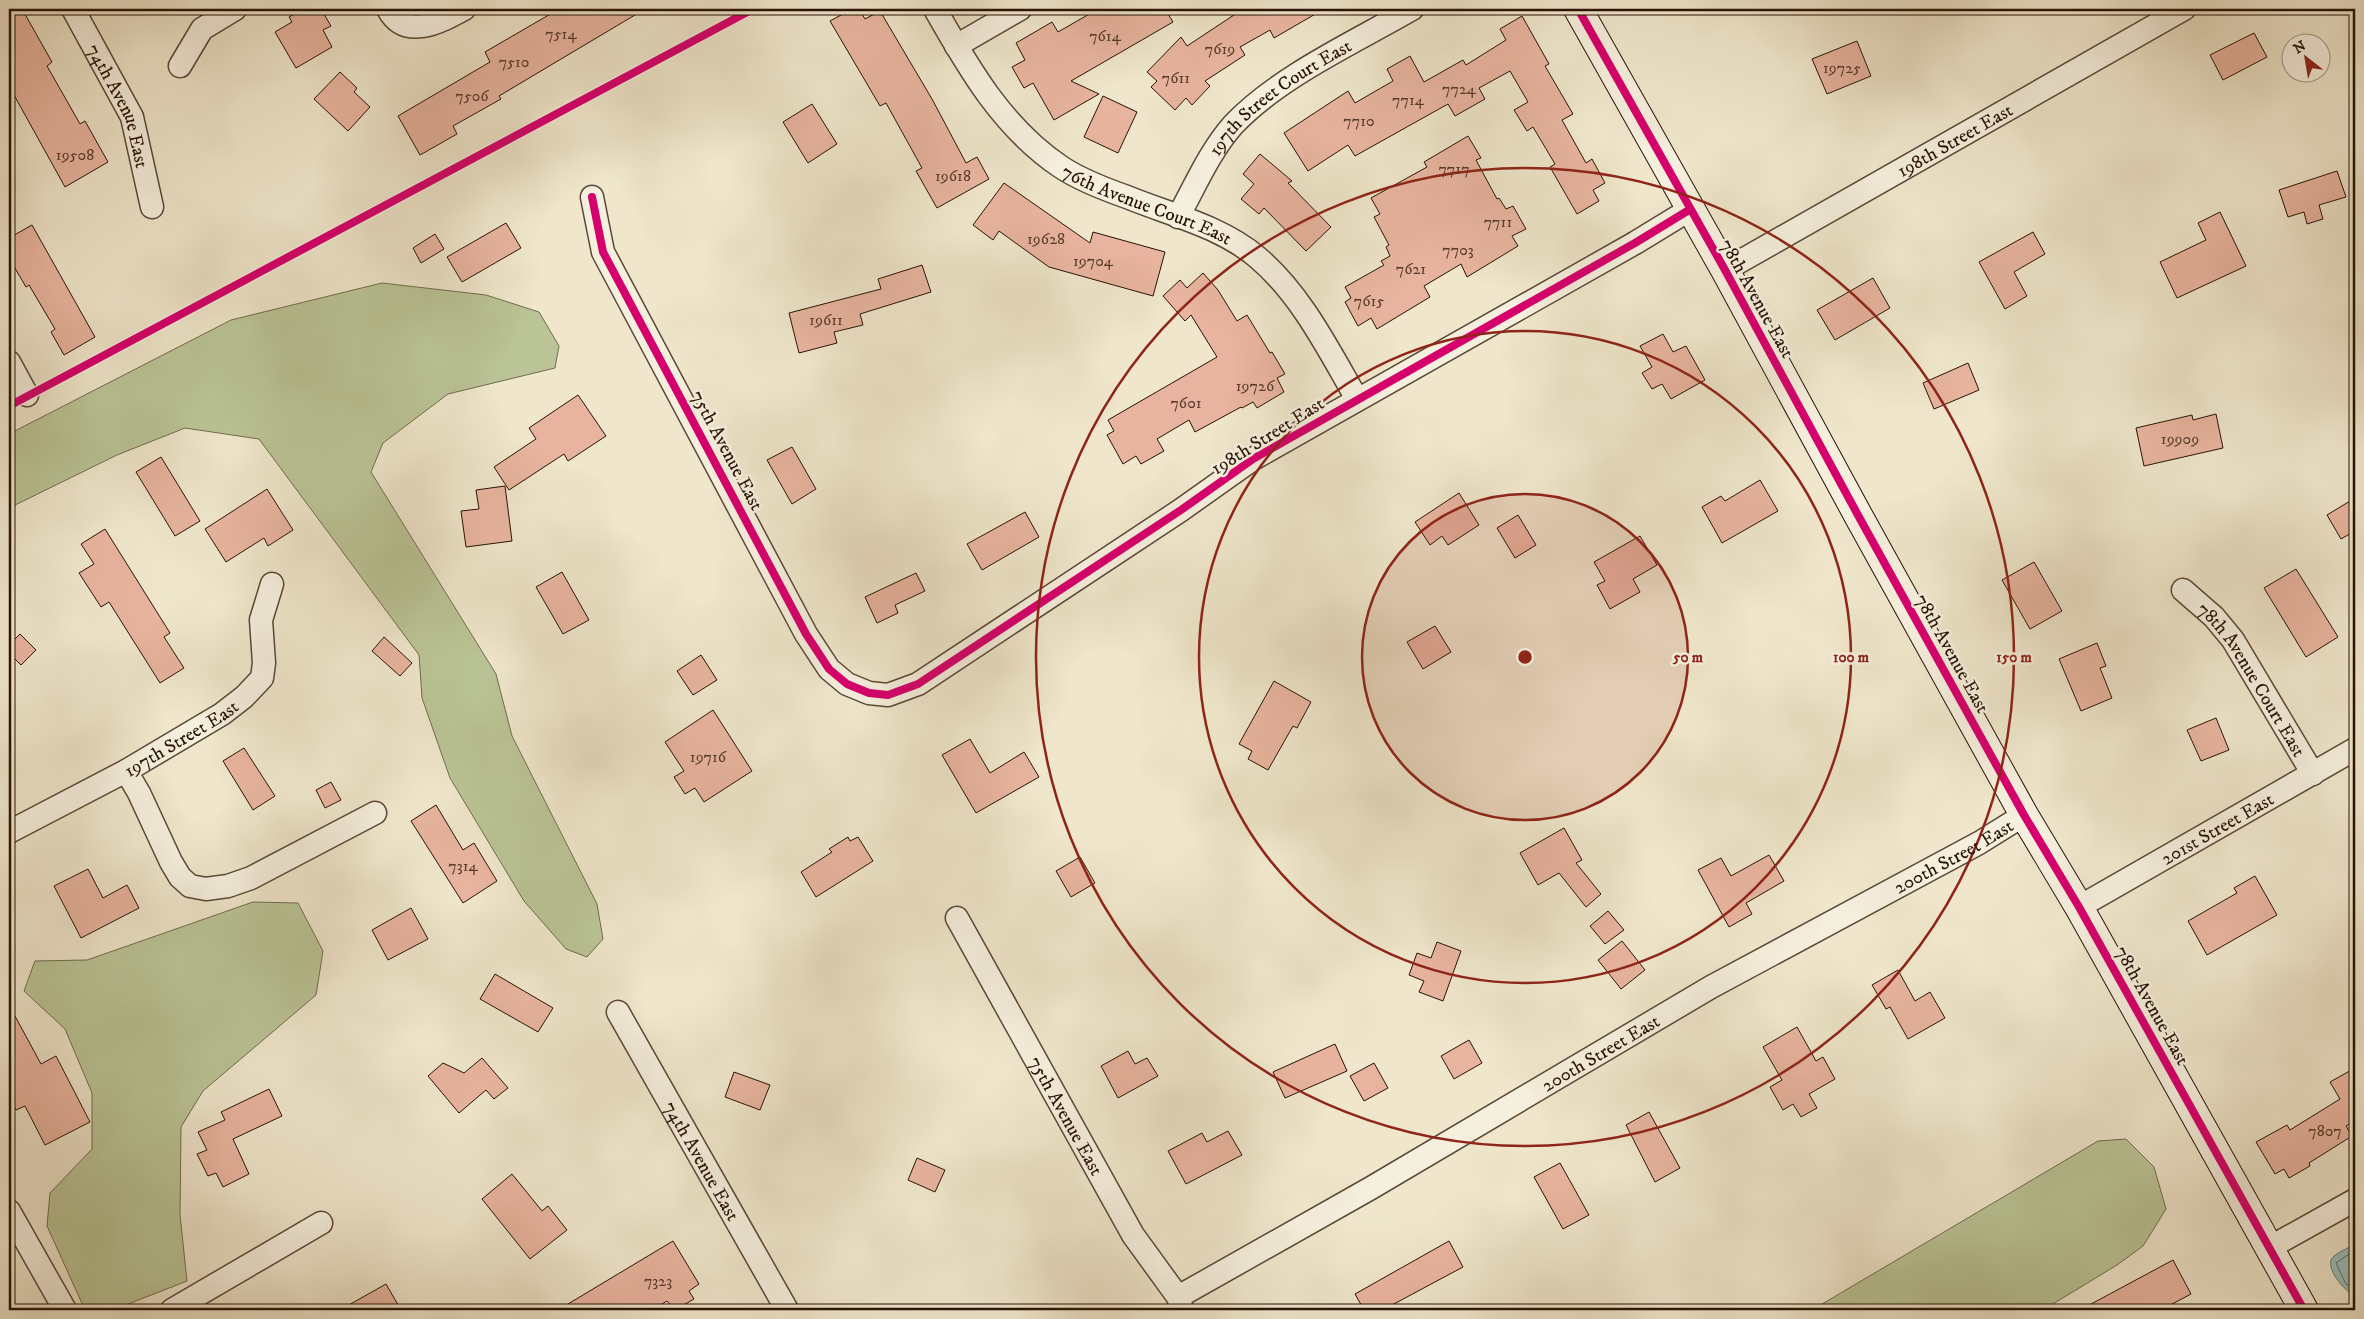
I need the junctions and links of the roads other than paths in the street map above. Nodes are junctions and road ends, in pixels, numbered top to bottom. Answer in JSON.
{"nodes":[{"id":1,"x":73,"y":9,"type":"edge"},
{"id":2,"x":235,"y":9,"type":"edge"},
{"id":3,"x":388,"y":9,"type":"edge"},
{"id":4,"x":464,"y":9,"type":"edge"},
{"id":5,"x":936,"y":9,"type":"edge"},
{"id":6,"x":1020,"y":9,"type":"edge"},
{"id":7,"x":1412,"y":9,"type":"edge"},
{"id":8,"x":1578,"y":9,"type":"edge"},
{"id":9,"x":2184,"y":9,"type":"edge"},
{"id":10,"x":956,"y":46,"type":"junction"},
{"id":11,"x":180,"y":66,"type":"dead end"},
{"id":12,"x":592,"y":197,"type":"dead end"},
{"id":13,"x":152,"y":207,"type":"dead end"},
{"id":14,"x":1689,"y":210,"type":"junction"},
{"id":15,"x":1178,"y":217,"type":"junction"},
{"id":16,"x":1725,"y":270,"type":"junction"},
{"id":17,"x":9,"y":362,"type":"edge"},
{"id":18,"x":27,"y":395,"type":"dead end"},
{"id":19,"x":1357,"y":399,"type":"junction"},
{"id":20,"x":272,"y":584,"type":"dead end"},
{"id":21,"x":2183,"y":590,"type":"dead end"},
{"id":22,"x":869,"y":693,"type":"joint"},
{"id":23,"x":2355,"y":749,"type":"edge"},
{"id":24,"x":126,"y":771,"type":"junction"},
{"id":25,"x":2313,"y":774,"type":"junction"},
{"id":26,"x":375,"y":813,"type":"dead end"},
{"id":27,"x":2024,"y":815,"type":"junction"},
{"id":28,"x":9,"y":832,"type":"edge"},
{"id":29,"x":2079,"y":908,"type":"junction"},
{"id":30,"x":957,"y":918,"type":"dead end"},
{"id":31,"x":618,"y":1012,"type":"dead end"},
{"id":32,"x":2355,"y":1200,"type":"edge"},
{"id":33,"x":9,"y":1211,"type":"edge"},
{"id":34,"x":320,"y":1223,"type":"dead end"},
{"id":35,"x":2270,"y":1248,"type":"junction"},
{"id":36,"x":1180,"y":1303,"type":"edge"},
{"id":37,"x":65,"y":1310,"type":"edge"},
{"id":38,"x":172,"y":1310,"type":"edge"},
{"id":39,"x":787,"y":1310,"type":"edge"},
{"id":40,"x":2304,"y":1310,"type":"edge"}],
"edges":[{"from":1,"to":13,"type":"street","name":"74th Avenue East"},
{"from":2,"to":11,"type":"street"},
{"from":3,"to":4,"type":"street"},
{"from":5,"to":10,"type":"street","name":"76th Avenue Court East"},
{"from":6,"to":10,"type":"street"},
{"from":7,"to":15,"type":"street","name":"197th Street Court East"},
{"from":8,"to":14,"type":"street","name":"78th Avenue East"},
{"from":9,"to":16,"type":"street","name":"198th Street East"},
{"from":10,"to":15,"type":"street","name":"76th Avenue Court East"},
{"from":12,"to":22,"type":"street","name":"75th Avenue East"},
{"from":14,"to":16,"type":"street","name":"78th Avenue East"},
{"from":14,"to":19,"type":"street","name":"198th Street East"},
{"from":15,"to":19,"type":"street","name":"76th Avenue Court East"},
{"from":16,"to":27,"type":"street","name":"78th Avenue East"},
{"from":17,"to":18,"type":"street"},
{"from":19,"to":22,"type":"street","name":"198th Street East"},
{"from":20,"to":24,"type":"street","name":"197th Street East"},
{"from":21,"to":25,"type":"street","name":"78th Avenue Court East"},
{"from":23,"to":25,"type":"street","name":"201st Street East"},
{"from":24,"to":26,"type":"street"},
{"from":24,"to":28,"type":"street","name":"197th Street East"},
{"from":25,"to":29,"type":"street","name":"201st Street East"},
{"from":27,"to":29,"type":"street","name":"78th Avenue East"},
{"from":27,"to":36,"type":"street","name":"200th Street East"},
{"from":29,"to":35,"type":"street","name":"78th Avenue East"},
{"from":30,"to":36,"type":"street","name":"75th Avenue East"},
{"from":31,"to":39,"type":"street","name":"74th Avenue East"},
{"from":32,"to":35,"type":"street"},
{"from":33,"to":37,"type":"street"},
{"from":34,"to":38,"type":"street"},
{"from":35,"to":40,"type":"street","name":"78th Avenue East"}]}
